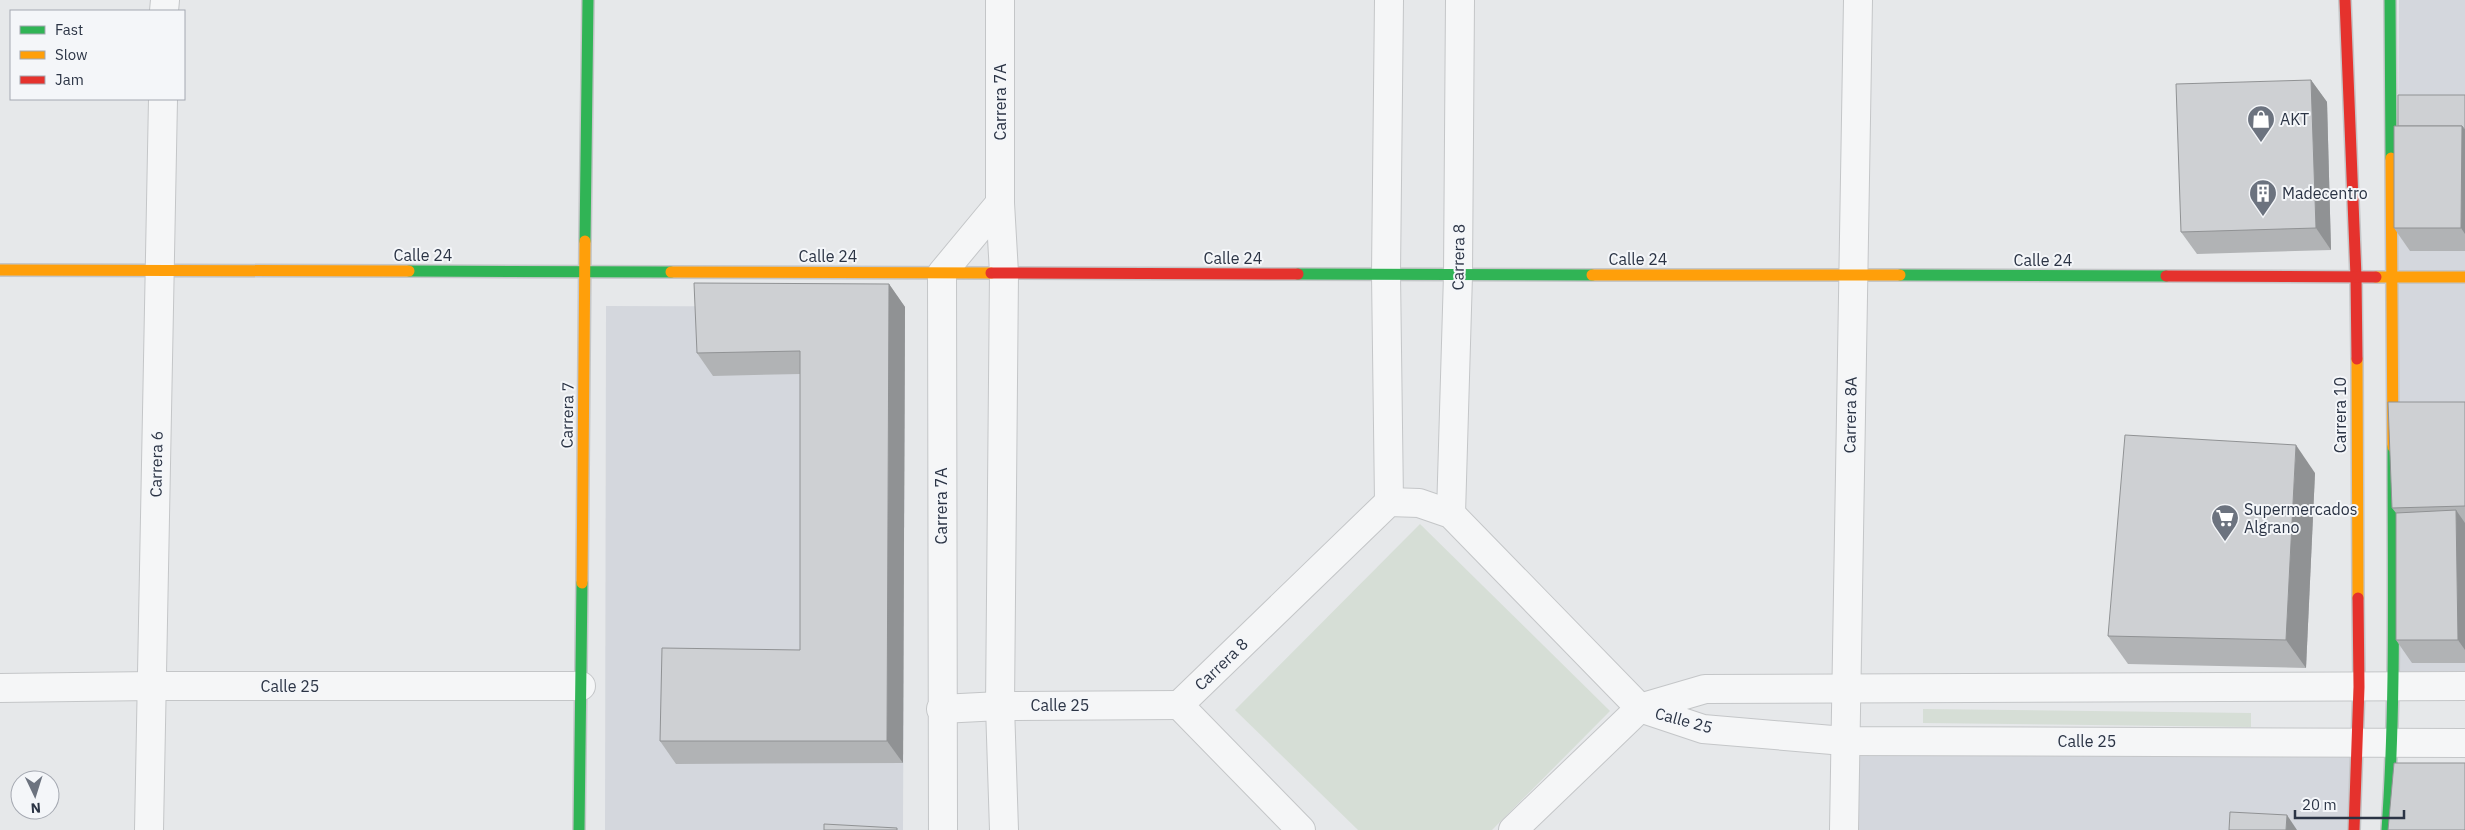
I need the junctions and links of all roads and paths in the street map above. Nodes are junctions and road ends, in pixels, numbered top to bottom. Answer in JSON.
{"nodes":[{"id":1,"x":588,"y":0,"type":"edge"},
{"id":2,"x":1000,"y":0,"type":"edge"},
{"id":3,"x":1389,"y":0,"type":"edge"},
{"id":4,"x":1460,"y":0,"type":"edge"},
{"id":5,"x":1858,"y":0,"type":"edge"},
{"id":6,"x":2345,"y":0,"type":"edge"},
{"id":7,"x":2390,"y":0,"type":"edge"},
{"id":8,"x":163,"y":100,"type":"edge"},
{"id":9,"x":1000,"y":204,"type":"junction"},
{"id":10,"x":0,"y":270,"type":"edge"},
{"id":11,"x":160,"y":271,"type":"junction"},
{"id":12,"x":585,"y":272,"type":"junction"},
{"id":13,"x":942,"y":273,"type":"junction"},
{"id":14,"x":1004,"y":274,"type":"junction"},
{"id":15,"x":1386,"y":274,"type":"junction"},
{"id":16,"x":1458,"y":275,"type":"junction"},
{"id":17,"x":1853,"y":275,"type":"junction"},
{"id":18,"x":2356,"y":277,"type":"junction"},
{"id":19,"x":2390,"y":277,"type":"junction"},
{"id":20,"x":2465,"y":277,"type":"edge"},
{"id":21,"x":1389,"y":502,"type":"junction"},
{"id":22,"x":1451,"y":514,"type":"junction"},
{"id":23,"x":152,"y":686,"type":"junction"},
{"id":24,"x":581,"y":686,"type":"junction"},
{"id":25,"x":2394,"y":686,"type":"junction"},
{"id":26,"x":2465,"y":686,"type":"edge"},
{"id":27,"x":1845,"y":687,"type":"junction"},
{"id":28,"x":2359,"y":687,"type":"junction"},
{"id":29,"x":0,"y":688,"type":"edge"},
{"id":30,"x":1179,"y":704,"type":"junction"},
{"id":31,"x":1000,"y":706,"type":"junction"},
{"id":32,"x":1640,"y":708,"type":"junction"},
{"id":33,"x":941,"y":709,"type":"junction"},
{"id":34,"x":1844,"y":741,"type":"junction"},
{"id":35,"x":2358,"y":742,"type":"junction"},
{"id":36,"x":2393,"y":743,"type":"junction"},
{"id":37,"x":2465,"y":744,"type":"edge"},
{"id":38,"x":149,"y":830,"type":"edge"},
{"id":39,"x":579,"y":830,"type":"edge"},
{"id":40,"x":942,"y":830,"type":"edge"},
{"id":41,"x":1004,"y":830,"type":"edge"},
{"id":42,"x":1301,"y":830,"type":"edge"},
{"id":43,"x":1513,"y":830,"type":"edge"},
{"id":44,"x":1844,"y":830,"type":"edge"},
{"id":45,"x":2354,"y":830,"type":"edge"},
{"id":46,"x":2387,"y":830,"type":"edge"}],
"edges":[{"from":1,"to":12,"type":"street","name":"Carrera 7"},
{"from":2,"to":9,"type":"street","name":"Carrera 7A"},
{"from":3,"to":15,"type":"street"},
{"from":4,"to":16,"type":"street","name":"Carrera 8"},
{"from":5,"to":17,"type":"street","name":"Carrera 8A"},
{"from":6,"to":18,"type":"street","name":"Carrera 10"},
{"from":7,"to":19,"type":"street"},
{"from":8,"to":11,"type":"street","name":"Carrera 6"},
{"from":9,"to":13,"type":"street"},
{"from":9,"to":14,"type":"street","name":"Carrera 7A"},
{"from":10,"to":11,"type":"street","name":"Calle 24"},
{"from":11,"to":12,"type":"street","name":"Calle 24"},
{"from":11,"to":23,"type":"street","name":"Carrera 6"},
{"from":12,"to":13,"type":"street","name":"Calle 24"},
{"from":12,"to":24,"type":"street","name":"Carrera 7"},
{"from":13,"to":14,"type":"street","name":"Calle 24"},
{"from":13,"to":33,"type":"street","name":"Carrera 7A"},
{"from":14,"to":15,"type":"street","name":"Calle 24"},
{"from":14,"to":31,"type":"street","name":"Carrera 7A"},
{"from":15,"to":16,"type":"street","name":"Calle 24"},
{"from":15,"to":21,"type":"street"},
{"from":16,"to":17,"type":"street","name":"Calle 24"},
{"from":16,"to":22,"type":"street","name":"Carrera 8"},
{"from":17,"to":18,"type":"street","name":"Calle 24"},
{"from":17,"to":27,"type":"street","name":"Carrera 8A"},
{"from":18,"to":19,"type":"street","name":"Calle 24"},
{"from":18,"to":28,"type":"street","name":"Carrera 10"},
{"from":19,"to":20,"type":"street","name":"Calle 24"},
{"from":19,"to":25,"type":"street"},
{"from":21,"to":22,"type":"street"},
{"from":21,"to":30,"type":"street","name":"Carrera 8"},
{"from":22,"to":32,"type":"street"},
{"from":23,"to":24,"type":"street","name":"Calle 25"},
{"from":23,"to":29,"type":"street","name":"Calle 25"},
{"from":23,"to":38,"type":"street","name":"Carrera 6"},
{"from":24,"to":39,"type":"street","name":"Carrera 7"},
{"from":25,"to":26,"type":"street","name":"Calle 25"},
{"from":25,"to":28,"type":"street","name":"Calle 25"},
{"from":25,"to":36,"type":"street"},
{"from":27,"to":28,"type":"street","name":"Calle 25"},
{"from":27,"to":32,"type":"street","name":"Calle 25"},
{"from":27,"to":34,"type":"street","name":"Carrera 8A"},
{"from":28,"to":35,"type":"street","name":"Carrera 10"},
{"from":30,"to":31,"type":"street","name":"Calle 25"},
{"from":30,"to":42,"type":"street"},
{"from":31,"to":33,"type":"street","name":"Calle 25"},
{"from":31,"to":41,"type":"street","name":"Carrera 7A"},
{"from":32,"to":34,"type":"street","name":"Calle 25"},
{"from":32,"to":43,"type":"street"},
{"from":33,"to":40,"type":"street","name":"Carrera 7A"},
{"from":34,"to":35,"type":"street","name":"Calle 25"},
{"from":34,"to":44,"type":"street","name":"Carrera 8A"},
{"from":35,"to":36,"type":"street","name":"Calle 25"},
{"from":35,"to":45,"type":"street","name":"Carrera 10"},
{"from":36,"to":37,"type":"street","name":"Calle 25"},
{"from":36,"to":46,"type":"street"}]}
